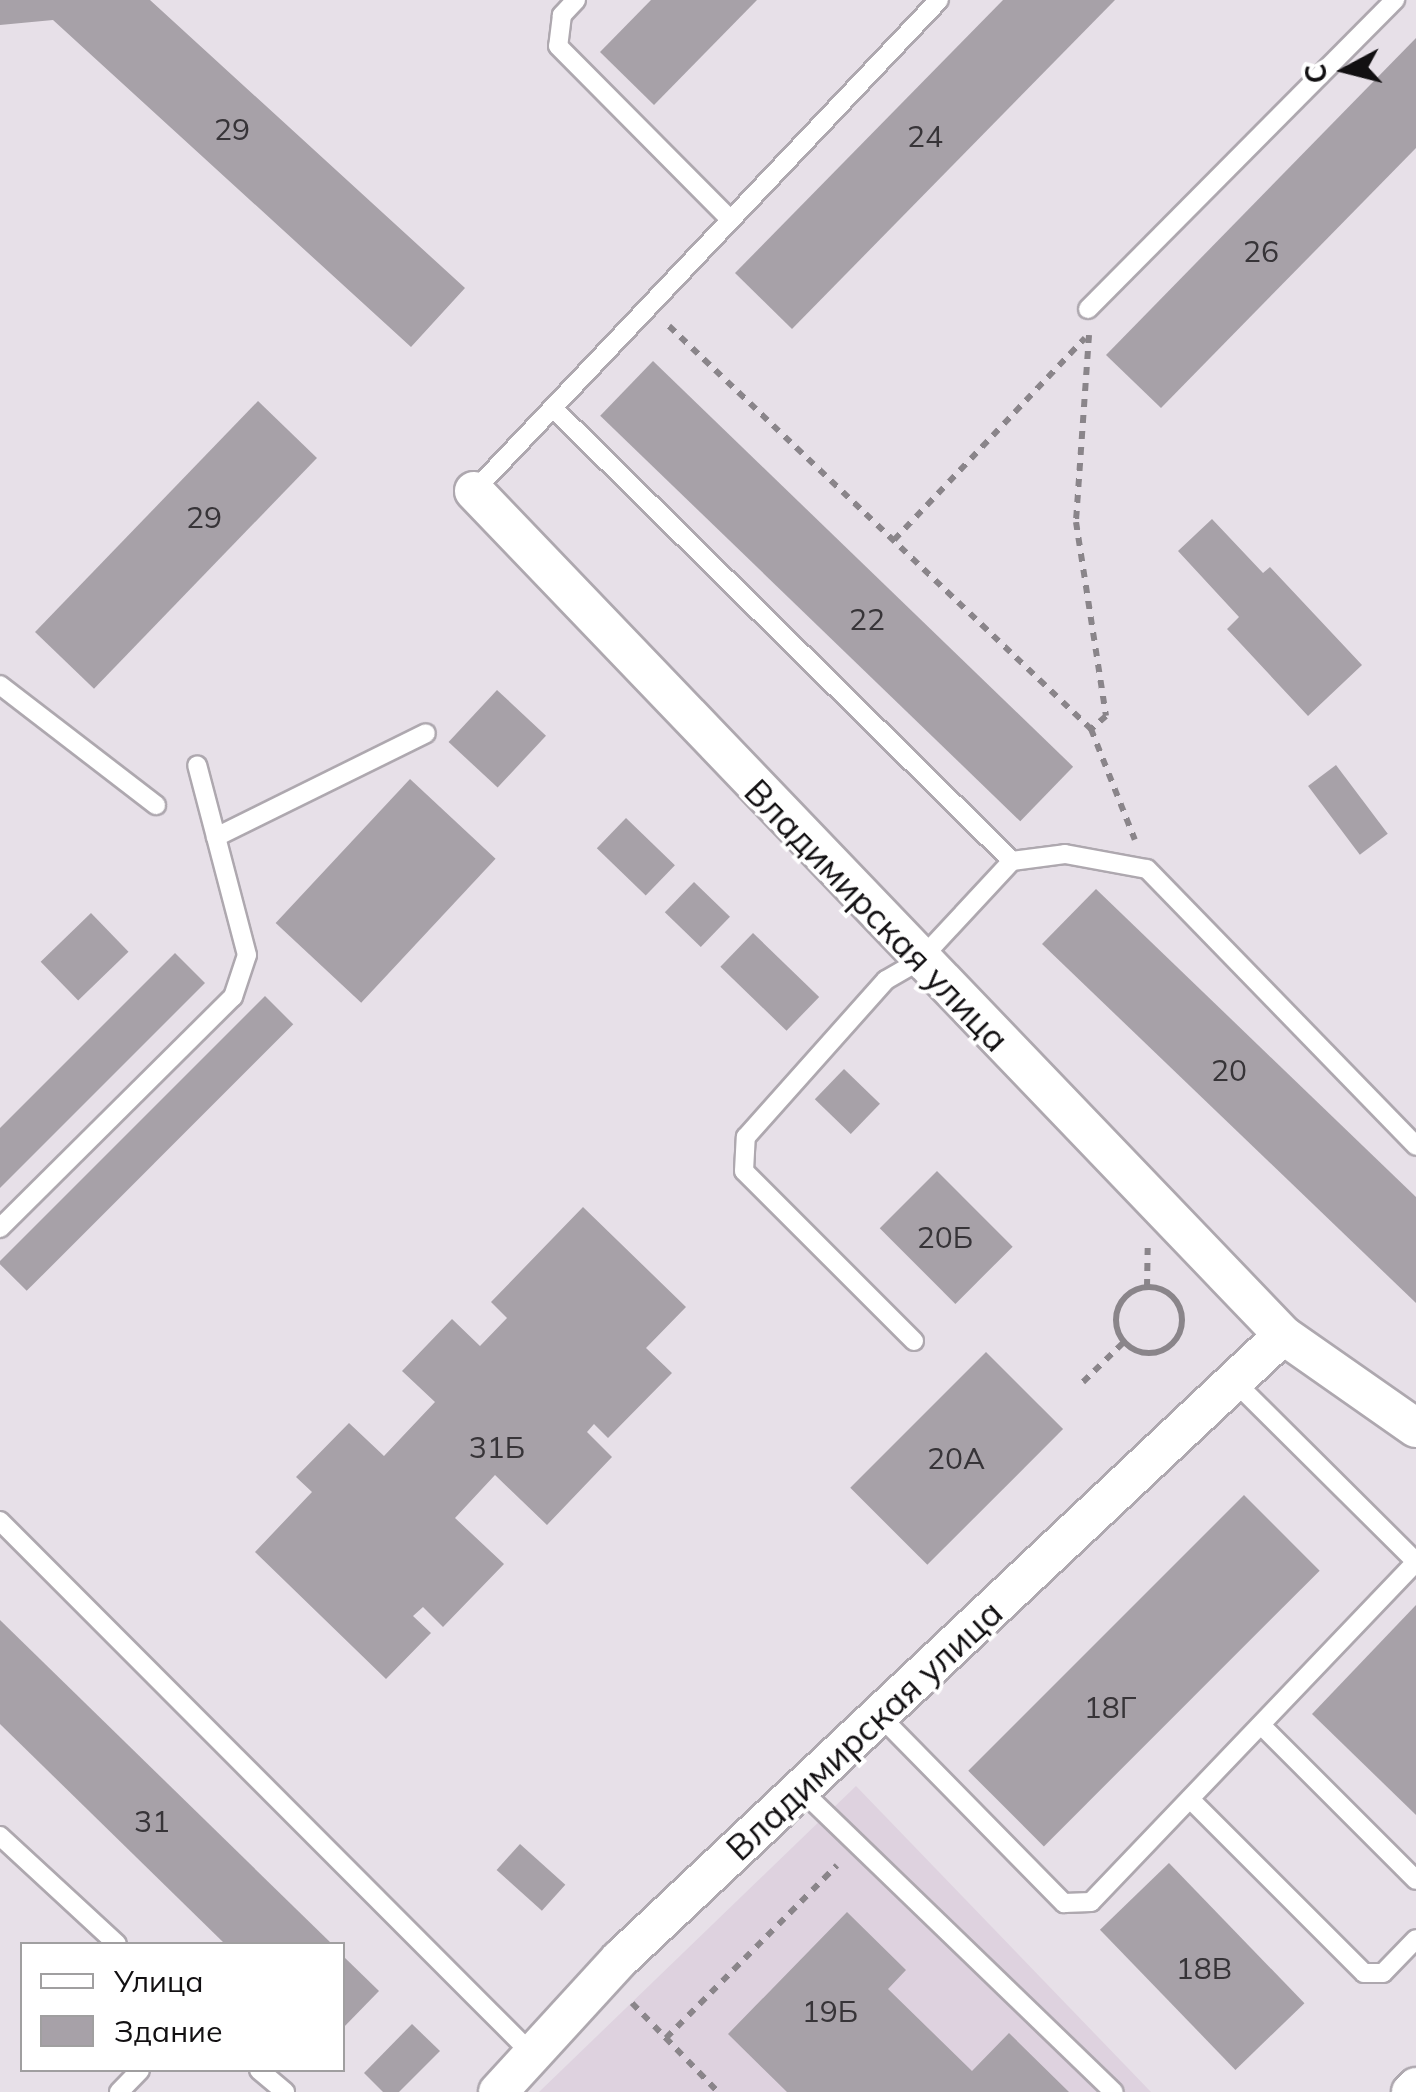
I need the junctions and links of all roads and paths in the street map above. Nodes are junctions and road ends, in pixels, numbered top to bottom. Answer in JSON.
{"nodes":[{"id":1,"x":576,"y":0,"type":"edge"},
{"id":2,"x":939,"y":0,"type":"edge"},
{"id":3,"x":1395,"y":0,"type":"edge"},
{"id":4,"x":730,"y":220,"type":"junction"},
{"id":5,"x":649,"y":306,"type":"junction"},
{"id":6,"x":1088,"y":309,"type":"joint"},
{"id":7,"x":1089,"y":334,"type":"junction"},
{"id":8,"x":553,"y":408,"type":"junction"},
{"id":9,"x":474,"y":492,"type":"joint"},
{"id":10,"x":894,"y":540,"type":"junction"},
{"id":11,"x":0,"y":685,"type":"edge"},
{"id":12,"x":1092,"y":730,"type":"junction"},
{"id":13,"x":426,"y":734,"type":"dead end"},
{"id":14,"x":197,"y":765,"type":"dead end"},
{"id":15,"x":156,"y":805,"type":"dead end"},
{"id":16,"x":216,"y":837,"type":"junction"},
{"id":17,"x":1012,"y":860,"type":"junction"},
{"id":18,"x":1147,"y":869,"type":"junction"},
{"id":19,"x":920,"y":961,"type":"junction"},
{"id":20,"x":1416,"y":1146,"type":"edge"},
{"id":21,"x":0,"y":1228,"type":"edge"},
{"id":22,"x":1148,"y":1241,"type":"dead end"},
{"id":23,"x":1147,"y":1287,"type":"junction"},
{"id":24,"x":1283,"y":1336,"type":"junction"},
{"id":25,"x":914,"y":1341,"type":"dead end"},
{"id":26,"x":1124,"y":1342,"type":"junction"},
{"id":27,"x":1234,"y":1381,"type":"junction"},
{"id":28,"x":1083,"y":1382,"type":"dead end"},
{"id":29,"x":1416,"y":1428,"type":"edge"},
{"id":30,"x":0,"y":1521,"type":"edge"},
{"id":31,"x":1416,"y":1562,"type":"edge"},
{"id":32,"x":880,"y":1715,"type":"junction"},
{"id":33,"x":1260,"y":1725,"type":"junction"},
{"id":34,"x":800,"y":1790,"type":"junction"},
{"id":35,"x":1190,"y":1799,"type":"junction"},
{"id":36,"x":0,"y":1836,"type":"edge"},
{"id":37,"x":857,"y":1845,"type":"junction"},
{"id":38,"x":1416,"y":1880,"type":"edge"},
{"id":39,"x":1416,"y":1939,"type":"edge"},
{"id":40,"x":115,"y":1942,"type":"edge"},
{"id":41,"x":632,"y":2002,"type":"dead end"},
{"id":42,"x":666,"y":2038,"type":"junction"},
{"id":43,"x":535,"y":2057,"type":"junction"},
{"id":44,"x":138,"y":2072,"type":"edge"},
{"id":45,"x":261,"y":2072,"type":"edge"},
{"id":46,"x":118,"y":2092,"type":"edge"},
{"id":47,"x":285,"y":2092,"type":"edge"},
{"id":48,"x":498,"y":2092,"type":"edge"},
{"id":49,"x":718,"y":2092,"type":"edge"},
{"id":50,"x":1114,"y":2092,"type":"edge"}],
"edges":[{"from":1,"to":4,"type":"lane"},
{"from":2,"to":4,"type":"lane"},
{"from":3,"to":6,"type":"lane"},
{"from":4,"to":5,"type":"lane"},
{"from":5,"to":8,"type":"lane"},
{"from":5,"to":10,"type":"path"},
{"from":6,"to":7,"type":"path"},
{"from":7,"to":10,"type":"path"},
{"from":7,"to":12,"type":"path"},
{"from":8,"to":9,"type":"lane"},
{"from":8,"to":17,"type":"lane"},
{"from":9,"to":19,"type":"street","name":"Владимирская улица"},
{"from":10,"to":12,"type":"path"},
{"from":11,"to":15,"type":"lane"},
{"from":12,"to":18,"type":"path"},
{"from":13,"to":16,"type":"lane"},
{"from":14,"to":16,"type":"lane"},
{"from":16,"to":21,"type":"lane"},
{"from":17,"to":18,"type":"lane"},
{"from":17,"to":19,"type":"lane"},
{"from":18,"to":20,"type":"lane"},
{"from":19,"to":24,"type":"street","name":"Владимирская улица"},
{"from":19,"to":25,"type":"lane"},
{"from":22,"to":23,"type":"path"},
{"from":23,"to":26,"type":"path"},
{"from":23,"to":26,"type":"path"},
{"from":24,"to":27,"type":"street","name":"Владимирская улица"},
{"from":24,"to":29,"type":"street","name":"Владимирская улица"},
{"from":26,"to":28,"type":"path"},
{"from":27,"to":31,"type":"lane"},
{"from":27,"to":32,"type":"street","name":"Владимирская улица"},
{"from":30,"to":43,"type":"lane"},
{"from":31,"to":33,"type":"lane"},
{"from":32,"to":34,"type":"street","name":"Владимирская улица"},
{"from":32,"to":35,"type":"lane"},
{"from":33,"to":35,"type":"lane"},
{"from":33,"to":38,"type":"lane"},
{"from":34,"to":37,"type":"lane"},
{"from":34,"to":43,"type":"street","name":"Владимирская улица"},
{"from":35,"to":39,"type":"lane"},
{"from":36,"to":40,"type":"lane"},
{"from":37,"to":42,"type":"path"},
{"from":37,"to":50,"type":"lane"},
{"from":41,"to":42,"type":"path"},
{"from":42,"to":49,"type":"path"},
{"from":43,"to":48,"type":"street","name":"Владимирская улица"},
{"from":44,"to":46,"type":"lane"},
{"from":45,"to":47,"type":"lane"}]}
